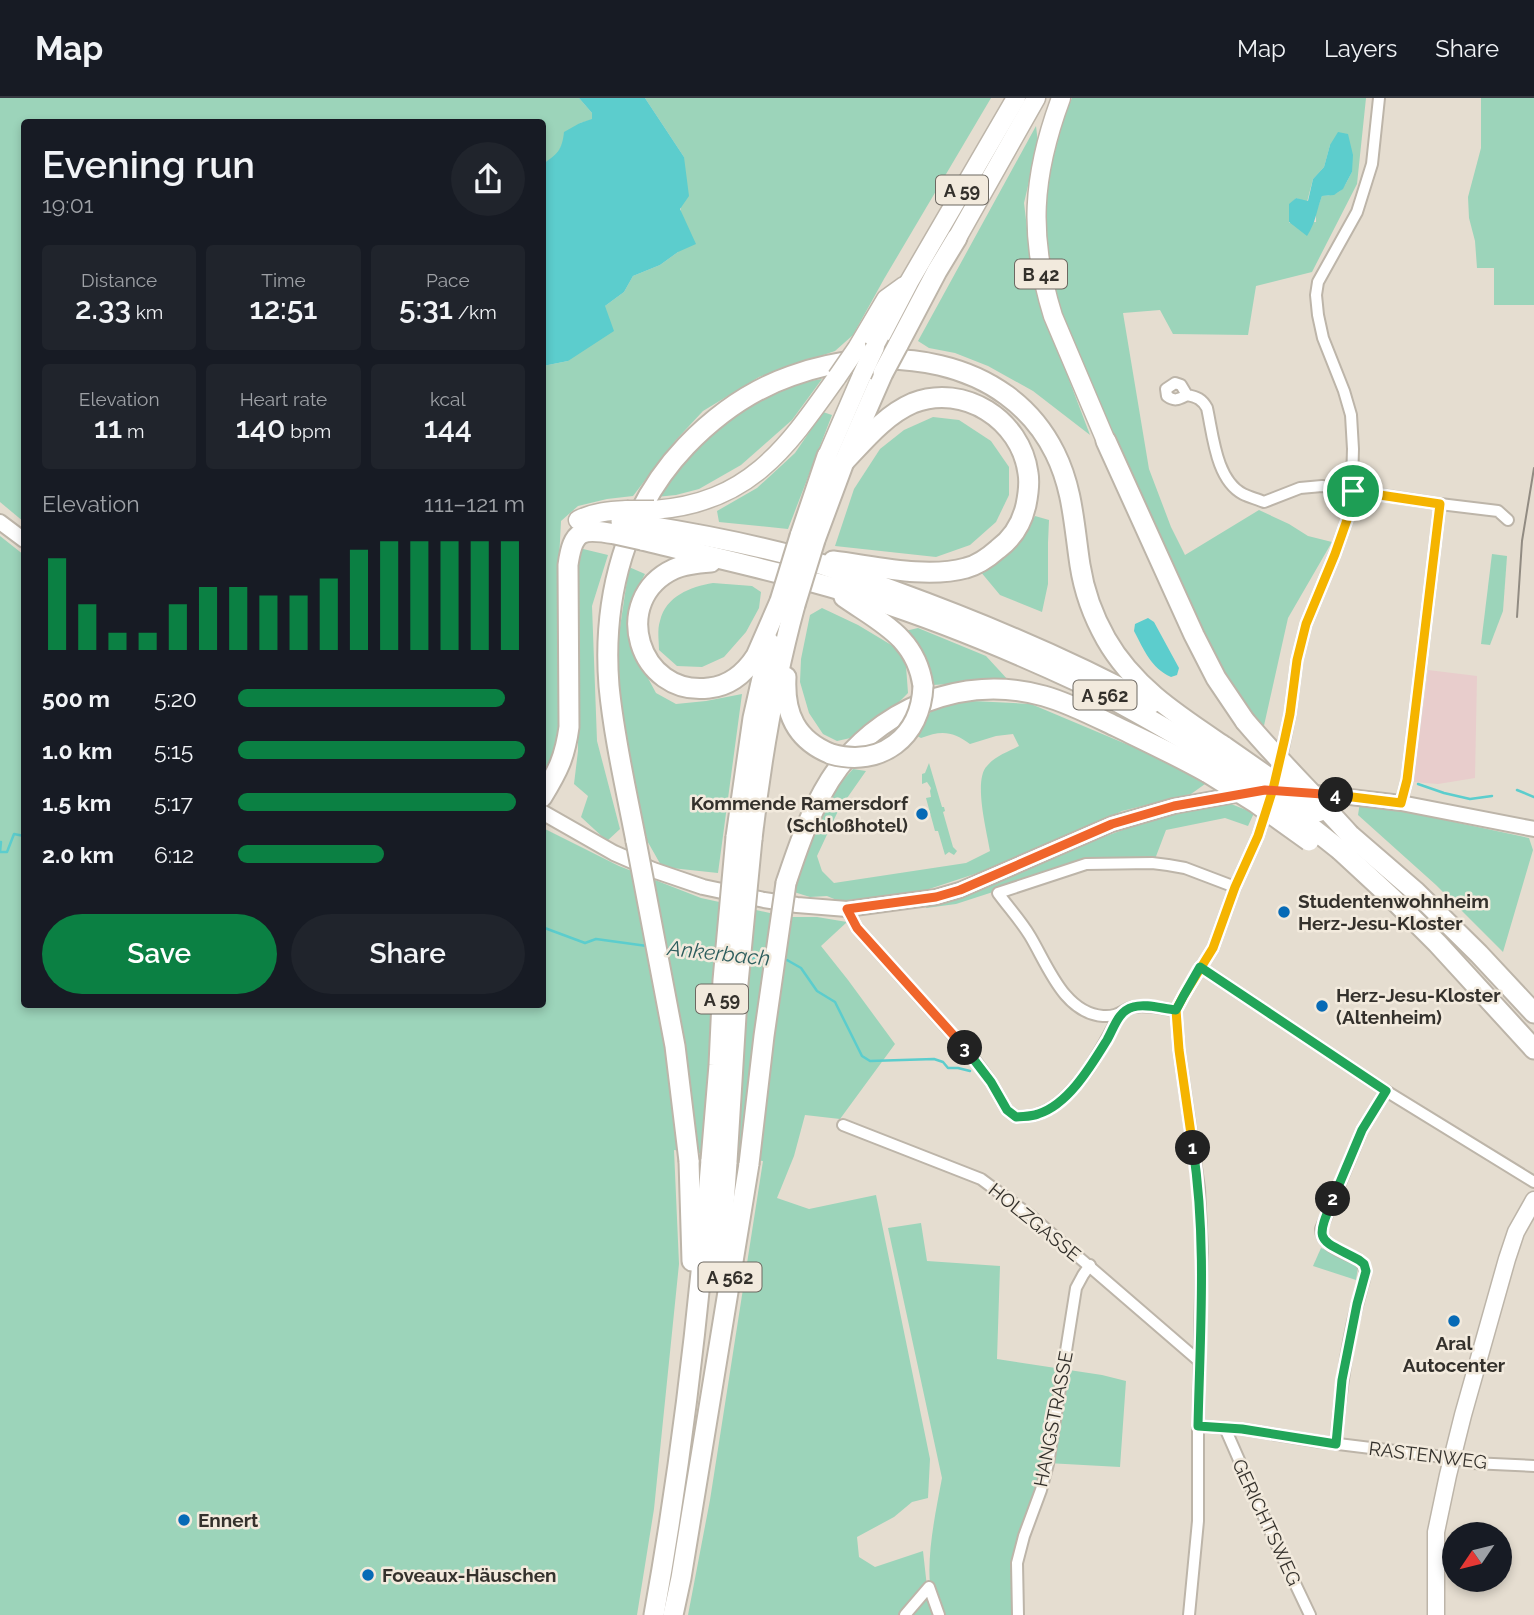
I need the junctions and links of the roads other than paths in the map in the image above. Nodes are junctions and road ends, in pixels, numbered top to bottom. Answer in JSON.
{"nodes":[{"id":1,"x":1016,"y":98,"type":"edge"},
{"id":2,"x":1036,"y":98,"type":"edge"},
{"id":3,"x":1061,"y":98,"type":"edge"},
{"id":4,"x":1379,"y":98,"type":"edge"},
{"id":5,"x":957,"y":238,"type":"joint"},
{"id":6,"x":866,"y":347,"type":"junction"},
{"id":7,"x":1187,"y":395,"type":"dead end"},
{"id":8,"x":1106,"y":441,"type":"joint"},
{"id":9,"x":836,"y":459,"type":"junction"},
{"id":10,"x":1353,"y":491,"type":"junction"},
{"id":11,"x":1440,"y":504,"type":"junction"},
{"id":12,"x":1508,"y":520,"type":"dead end"},
{"id":13,"x":0,"y":522,"type":"edge"},
{"id":14,"x":615,"y":524,"type":"junction"},
{"id":15,"x":648,"y":526,"type":"junction"},
{"id":16,"x":21,"y":538,"type":"edge"},
{"id":17,"x":801,"y":558,"type":"junction"},
{"id":18,"x":733,"y":562,"type":"junction"},
{"id":19,"x":568,"y":565,"type":"junction"},
{"id":20,"x":828,"y":587,"type":"junction"},
{"id":21,"x":788,"y":603,"type":"junction"},
{"id":22,"x":788,"y":630,"type":"junction"},
{"id":23,"x":1192,"y":725,"type":"junction"},
{"id":24,"x":1217,"y":759,"type":"junction"},
{"id":25,"x":1273,"y":789,"type":"junction"},
{"id":26,"x":546,"y":790,"type":"edge"},
{"id":27,"x":1401,"y":803,"type":"junction"},
{"id":28,"x":546,"y":814,"type":"edge"},
{"id":29,"x":1534,"y":829,"type":"edge"},
{"id":30,"x":744,"y":838,"type":"junction"},
{"id":31,"x":1341,"y":849,"type":"junction"},
{"id":32,"x":1235,"y":887,"type":"junction"},
{"id":33,"x":847,"y":909,"type":"junction"},
{"id":34,"x":1200,"y":967,"type":"junction"},
{"id":35,"x":1176,"y":1010,"type":"junction"},
{"id":36,"x":1534,"y":1013,"type":"edge"},
{"id":37,"x":1120,"y":1014,"type":"junction"},
{"id":38,"x":1534,"y":1049,"type":"edge"},
{"id":39,"x":1386,"y":1091,"type":"junction"},
{"id":40,"x":844,"y":1125,"type":"dead end"},
{"id":41,"x":719,"y":1161,"type":"junction"},
{"id":42,"x":1534,"y":1182,"type":"edge"},
{"id":43,"x":1534,"y":1200,"type":"edge"},
{"id":44,"x":1090,"y":1265,"type":"junction"},
{"id":45,"x":693,"y":1346,"type":"junction"},
{"id":46,"x":1199,"y":1361,"type":"junction"},
{"id":47,"x":711,"y":1390,"type":"junction"},
{"id":48,"x":1198,"y":1426,"type":"junction"},
{"id":49,"x":1225,"y":1428,"type":"junction"},
{"id":50,"x":1336,"y":1444,"type":"junction"},
{"id":51,"x":1452,"y":1458,"type":"junction"},
{"id":52,"x":1534,"y":1466,"type":"edge"},
{"id":53,"x":654,"y":1615,"type":"edge"},
{"id":54,"x":673,"y":1615,"type":"edge"},
{"id":55,"x":905,"y":1615,"type":"edge"},
{"id":56,"x":939,"y":1615,"type":"edge"},
{"id":57,"x":1018,"y":1615,"type":"edge"},
{"id":58,"x":1189,"y":1615,"type":"edge"},
{"id":59,"x":1310,"y":1615,"type":"edge"},
{"id":60,"x":1436,"y":1615,"type":"edge"}],
"edges":[{"from":1,"to":6,"type":"highway","number":"A 59"},
{"from":2,"to":5,"type":"highway"},
{"from":3,"to":8,"type":"highway","number":"B 42"},
{"from":4,"to":10,"type":"street"},
{"from":5,"to":9,"type":"highway","number":"A 59","bridge":true},
{"from":6,"to":9,"type":"highway","number":"A 59","bridge":true},
{"from":6,"to":15,"type":"highway","bridge":true},
{"from":7,"to":10,"type":"street"},
{"from":8,"to":31,"type":"highway","bridge":true},
{"from":9,"to":17,"type":"highway"},
{"from":9,"to":21,"type":"highway","number":"A 59","bridge":true},
{"from":10,"to":11,"type":"street"},
{"from":10,"to":25,"type":"street"},
{"from":11,"to":12,"type":"street"},
{"from":11,"to":27,"type":"street"},
{"from":13,"to":16,"type":"street"},
{"from":14,"to":15,"type":"highway","bridge":true},
{"from":14,"to":19,"type":"highway"},
{"from":14,"to":19,"type":"highway"},
{"from":15,"to":17,"type":"highway"},
{"from":15,"to":18,"type":"highway","number":"A 562"},
{"from":17,"to":23,"type":"highway"},
{"from":18,"to":20,"type":"highway","number":"A 562"},
{"from":18,"to":21,"type":"highway"},
{"from":19,"to":26,"type":"highway"},
{"from":20,"to":22,"type":"highway","bridge":true},
{"from":20,"to":24,"type":"highway","number":"A 562"},
{"from":21,"to":22,"type":"highway","number":"A 59"},
{"from":21,"to":30,"type":"highway","number":"A 59"},
{"from":22,"to":30,"type":"highway","number":"A 59"},
{"from":23,"to":24,"type":"highway","number":"A 562"},
{"from":23,"to":45,"type":"highway","number":"A 59","bridge":true},
{"from":24,"to":31,"type":"highway","number":"A 562","bridge":true},
{"from":24,"to":31,"type":"highway","bridge":true},
{"from":24,"to":47,"type":"highway","number":"A 562","bridge":true},
{"from":25,"to":27,"type":"street"},
{"from":25,"to":32,"type":"street"},
{"from":25,"to":33,"type":"street"},
{"from":27,"to":29,"type":"street"},
{"from":28,"to":33,"type":"street"},
{"from":30,"to":41,"type":"highway","number":"A 59","bridge":true},
{"from":31,"to":36,"type":"highway","number":"A 562"},
{"from":31,"to":38,"type":"highway"},
{"from":32,"to":34,"type":"street"},
{"from":32,"to":37,"type":"street"},
{"from":33,"to":37,"type":"street"},
{"from":34,"to":35,"type":"street"},
{"from":34,"to":39,"type":"street"},
{"from":35,"to":37,"type":"street"},
{"from":35,"to":46,"type":"street"},
{"from":39,"to":42,"type":"street"},
{"from":39,"to":50,"type":"street"},
{"from":40,"to":44,"type":"street","name":"HOLZGASSE"},
{"from":41,"to":45,"type":"highway","number":"A 59"},
{"from":41,"to":47,"type":"highway","number":"A 59"},
{"from":43,"to":51,"type":"main road"},
{"from":44,"to":46,"type":"street","name":"HOLZGASSE"},
{"from":44,"to":57,"type":"street","name":"HANGSTRASSE"},
{"from":45,"to":53,"type":"highway","number":"A 59"},
{"from":46,"to":48,"type":"street"},
{"from":47,"to":54,"type":"highway","number":"A 59"},
{"from":48,"to":49,"type":"street","name":"RASTENWEG"},
{"from":48,"to":58,"type":"street"},
{"from":49,"to":50,"type":"street","name":"RASTENWEG"},
{"from":49,"to":59,"type":"street","name":"GERICHTSWEG"},
{"from":50,"to":51,"type":"street","name":"RASTENWEG"},
{"from":51,"to":52,"type":"street","name":"RASTENWEG"},
{"from":51,"to":60,"type":"main road"},
{"from":55,"to":56,"type":"street"}]}
